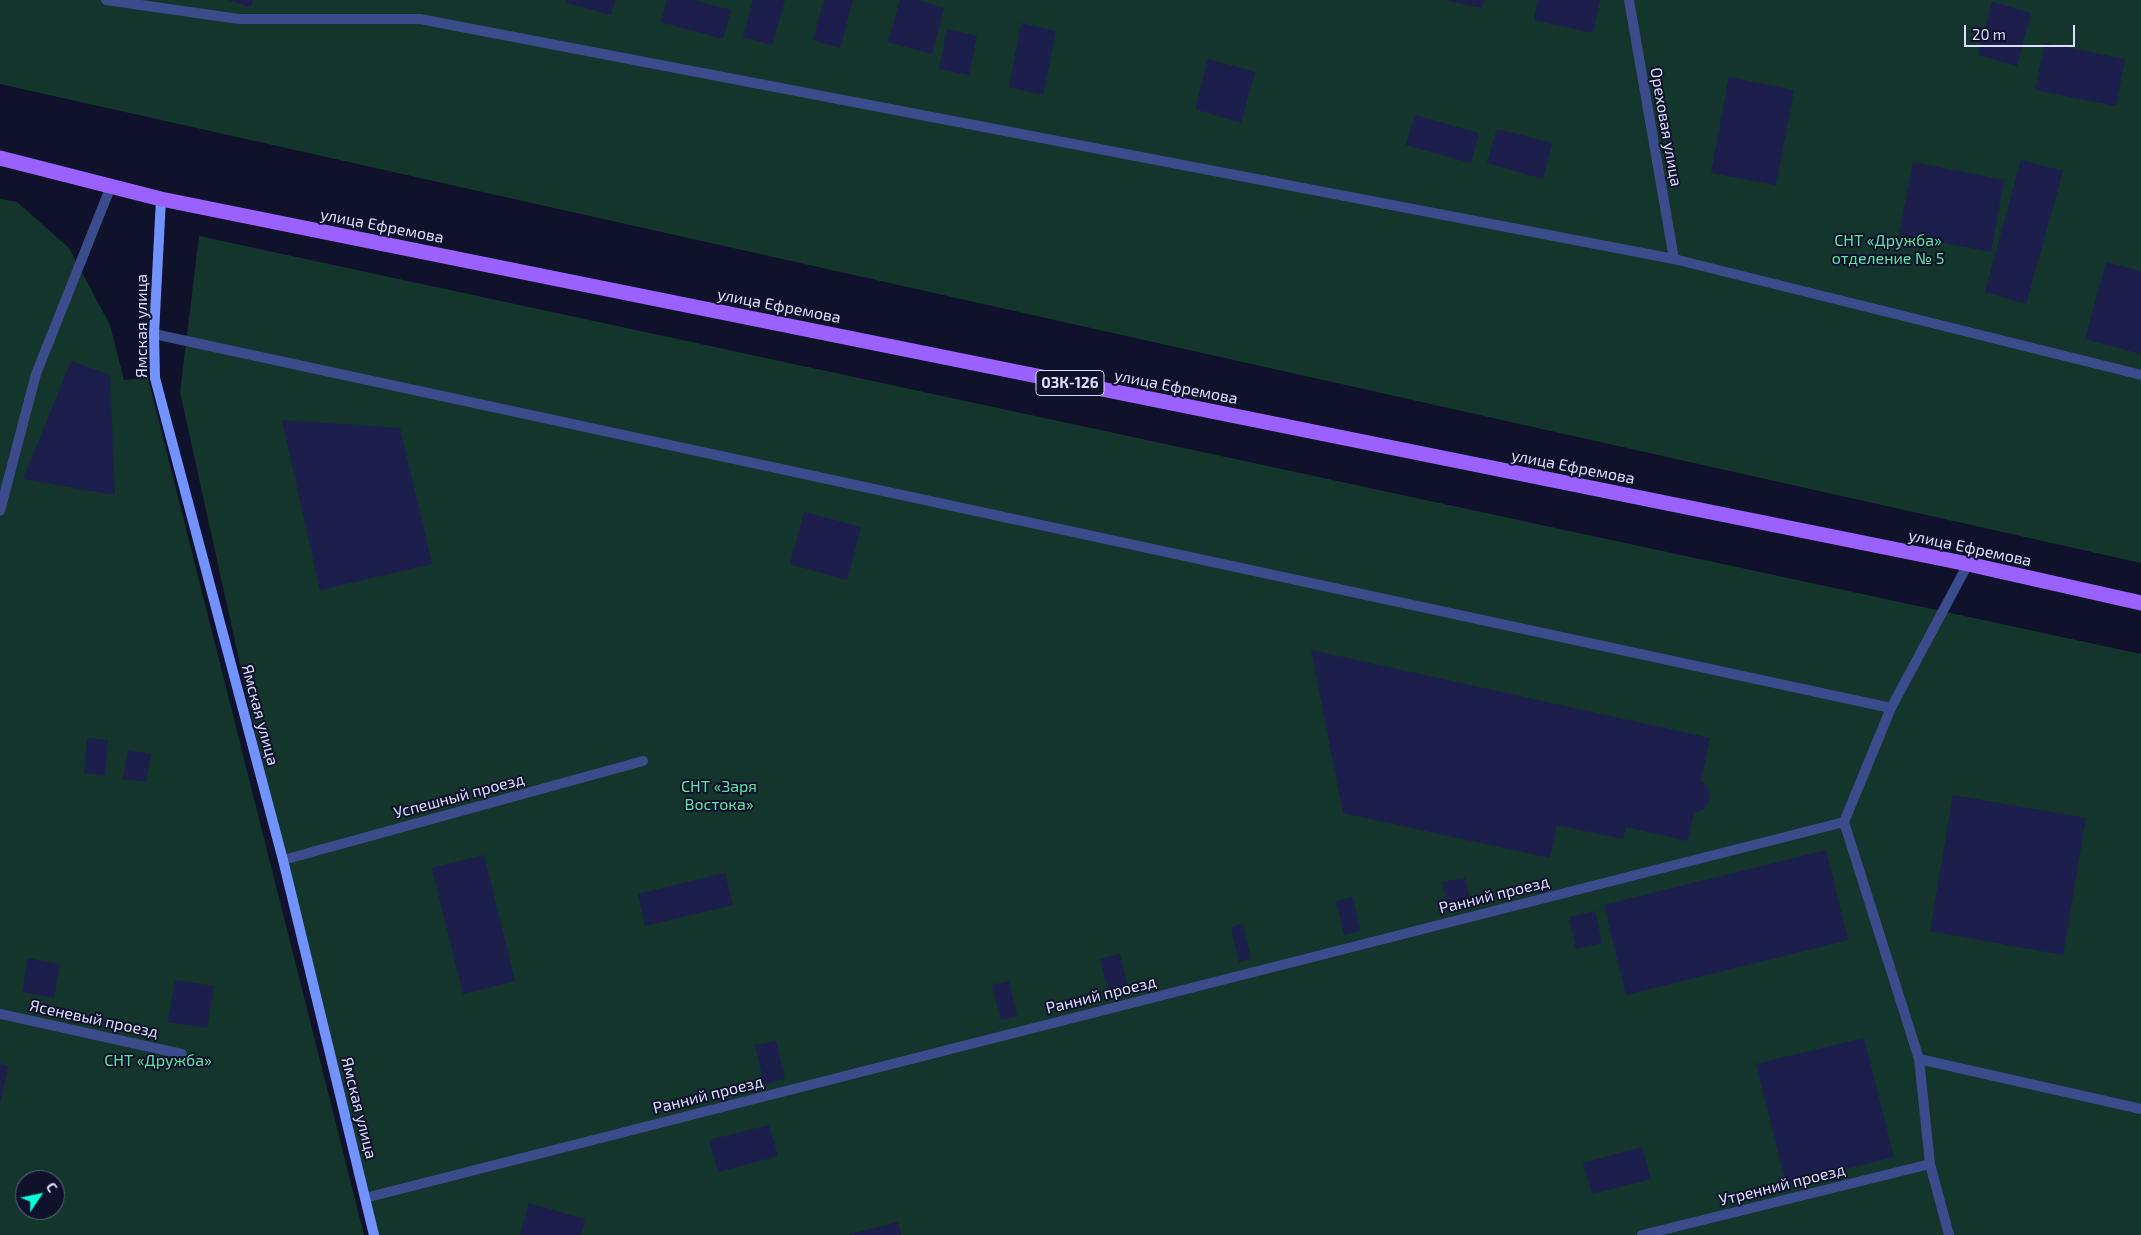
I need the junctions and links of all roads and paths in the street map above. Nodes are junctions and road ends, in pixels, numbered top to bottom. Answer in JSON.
{"nodes":[{"id":1,"x":106,"y":0,"type":"edge"},
{"id":2,"x":1629,"y":0,"type":"edge"},
{"id":3,"x":0,"y":158,"type":"edge"},
{"id":4,"x":111,"y":186,"type":"junction"},
{"id":5,"x":161,"y":199,"type":"junction"},
{"id":6,"x":1674,"y":259,"type":"junction"},
{"id":7,"x":154,"y":334,"type":"junction"},
{"id":8,"x":2141,"y":375,"type":"edge"},
{"id":9,"x":0,"y":511,"type":"edge"},
{"id":10,"x":1968,"y":564,"type":"junction"},
{"id":11,"x":2141,"y":603,"type":"edge"},
{"id":12,"x":1891,"y":708,"type":"junction"},
{"id":13,"x":644,"y":761,"type":"dead end"},
{"id":14,"x":1844,"y":822,"type":"junction"},
{"id":15,"x":283,"y":860,"type":"junction"},
{"id":16,"x":0,"y":1014,"type":"edge"},
{"id":17,"x":182,"y":1054,"type":"dead end"},
{"id":18,"x":1920,"y":1058,"type":"junction"},
{"id":19,"x":2141,"y":1109,"type":"edge"},
{"id":20,"x":1930,"y":1164,"type":"junction"},
{"id":21,"x":365,"y":1198,"type":"junction"},
{"id":22,"x":374,"y":1235,"type":"edge"},
{"id":23,"x":1642,"y":1235,"type":"edge"},
{"id":24,"x":1949,"y":1235,"type":"edge"}],
"edges":[{"from":1,"to":6,"type":"street"},
{"from":2,"to":6,"type":"street","name":"Ореховая улица"},
{"from":3,"to":4,"type":"main road","name":"улица Ефремова","number":"03К-126"},
{"from":4,"to":5,"type":"main road","name":"улица Ефремова","number":"03К-126"},
{"from":4,"to":9,"type":"street"},
{"from":5,"to":7,"type":"street","name":"Ямская улица"},
{"from":5,"to":10,"type":"main road","name":"улица Ефремова","number":"03К-126"},
{"from":6,"to":8,"type":"street"},
{"from":7,"to":12,"type":"street"},
{"from":7,"to":15,"type":"street","name":"Ямская улица"},
{"from":10,"to":11,"type":"main road","name":"улица Ефремова","number":"03К-126"},
{"from":10,"to":12,"type":"street"},
{"from":12,"to":14,"type":"street"},
{"from":13,"to":15,"type":"street","name":"Успешный проезд"},
{"from":14,"to":18,"type":"street"},
{"from":14,"to":21,"type":"street","name":"Ранний проезд"},
{"from":15,"to":21,"type":"street","name":"Ямская улица"},
{"from":16,"to":17,"type":"street","name":"Ясеневый проезд"},
{"from":18,"to":19,"type":"street"},
{"from":18,"to":20,"type":"street"},
{"from":20,"to":23,"type":"street","name":"Утренний проезд"},
{"from":20,"to":24,"type":"street"},
{"from":21,"to":22,"type":"street","name":"Ямская улица"}]}
